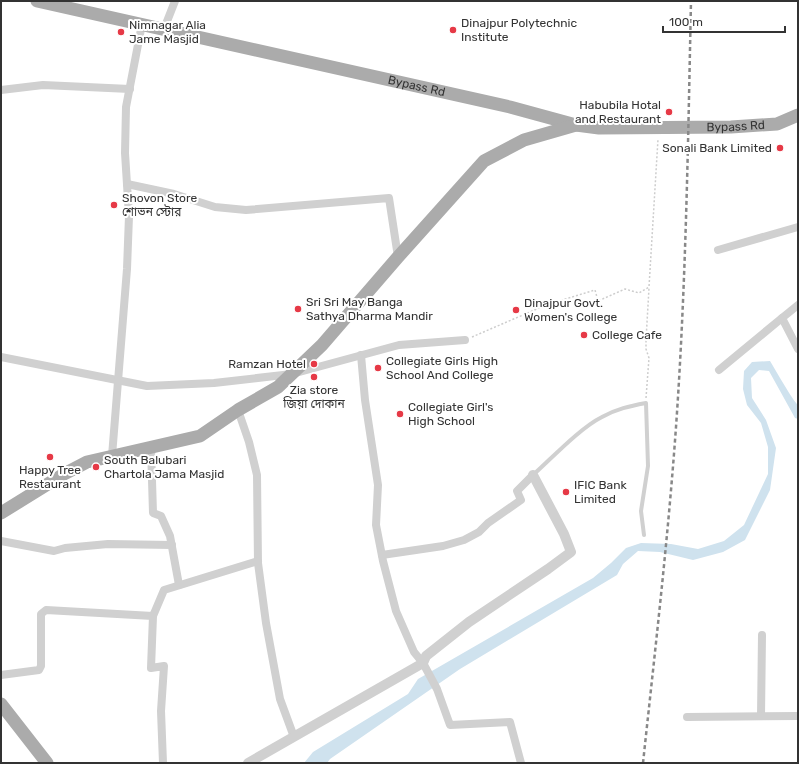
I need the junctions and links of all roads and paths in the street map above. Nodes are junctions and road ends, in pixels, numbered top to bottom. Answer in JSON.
{"nodes":[{"id":1,"x":37,"y":1,"type":"edge"},
{"id":2,"x":175,"y":1,"type":"edge"},
{"id":3,"x":142,"y":24,"type":"junction"},
{"id":4,"x":164,"y":29,"type":"junction"},
{"id":5,"x":130,"y":88,"type":"junction"},
{"id":6,"x":1,"y":90,"type":"edge"},
{"id":7,"x":798,"y":115,"type":"edge"},
{"id":8,"x":576,"y":125,"type":"junction"},
{"id":9,"x":658,"y":127,"type":"junction"},
{"id":10,"x":127,"y":184,"type":"junction"},
{"id":11,"x":798,"y":227,"type":"edge"},
{"id":12,"x":718,"y":250,"type":"dead end"},
{"id":13,"x":398,"y":257,"type":"junction"},
{"id":14,"x":649,"y":287,"type":"junction"},
{"id":15,"x":798,"y":305,"type":"edge"},
{"id":16,"x":782,"y":318,"type":"junction"},
{"id":17,"x":465,"y":340,"type":"joint"},
{"id":18,"x":798,"y":349,"type":"edge"},
{"id":19,"x":361,"y":355,"type":"junction"},
{"id":20,"x":1,"y":357,"type":"edge"},
{"id":21,"x":719,"y":370,"type":"dead end"},
{"id":22,"x":292,"y":374,"type":"junction"},
{"id":23,"x":118,"y":381,"type":"junction"},
{"id":24,"x":646,"y":403,"type":"junction"},
{"id":25,"x":238,"y":410,"type":"junction"},
{"id":26,"x":151,"y":447,"type":"junction"},
{"id":27,"x":112,"y":456,"type":"junction"},
{"id":28,"x":533,"y":475,"type":"junction"},
{"id":29,"x":1,"y":513,"type":"edge"},
{"id":30,"x":644,"y":535,"type":"dead end"},
{"id":31,"x":1,"y":541,"type":"edge"},
{"id":32,"x":172,"y":545,"type":"junction"},
{"id":33,"x":382,"y":555,"type":"junction"},
{"id":34,"x":258,"y":561,"type":"junction"},
{"id":35,"x":179,"y":585,"type":"junction"},
{"id":36,"x":153,"y":616,"type":"junction"},
{"id":37,"x":762,"y":636,"type":"dead end"},
{"id":38,"x":422,"y":663,"type":"junction"},
{"id":39,"x":1,"y":675,"type":"edge"},
{"id":40,"x":1,"y":704,"type":"edge"},
{"id":41,"x":761,"y":716,"type":"junction"},
{"id":42,"x":798,"y":716,"type":"edge"},
{"id":43,"x":687,"y":717,"type":"dead end"},
{"id":44,"x":294,"y":737,"type":"junction"},
{"id":45,"x":47,"y":763,"type":"edge"},
{"id":46,"x":163,"y":763,"type":"edge"},
{"id":47,"x":248,"y":763,"type":"edge"},
{"id":48,"x":521,"y":763,"type":"edge"}],
"edges":[{"from":1,"to":3,"type":"main road","name":"Bypass Rd"},
{"from":2,"to":4,"type":"street"},
{"from":3,"to":4,"type":"main road","name":"Bypass Rd"},
{"from":3,"to":5,"type":"street"},
{"from":4,"to":8,"type":"main road","name":"Bypass Rd"},
{"from":5,"to":6,"type":"street"},
{"from":5,"to":10,"type":"street"},
{"from":7,"to":9,"type":"main road","name":"Bypass Rd"},
{"from":8,"to":9,"type":"main road","name":"Bypass Rd"},
{"from":8,"to":13,"type":"main road"},
{"from":9,"to":14,"type":"path"},
{"from":10,"to":13,"type":"street"},
{"from":10,"to":23,"type":"street"},
{"from":11,"to":12,"type":"street"},
{"from":13,"to":22,"type":"main road"},
{"from":14,"to":17,"type":"path"},
{"from":14,"to":24,"type":"path"},
{"from":15,"to":16,"type":"street"},
{"from":16,"to":18,"type":"street"},
{"from":16,"to":21,"type":"street"},
{"from":17,"to":19,"type":"street"},
{"from":19,"to":22,"type":"street"},
{"from":19,"to":33,"type":"street"},
{"from":20,"to":23,"type":"street"},
{"from":22,"to":23,"type":"street"},
{"from":22,"to":25,"type":"main road"},
{"from":23,"to":27,"type":"street"},
{"from":24,"to":28,"type":"lane"},
{"from":24,"to":30,"type":"lane"},
{"from":25,"to":26,"type":"main road"},
{"from":25,"to":34,"type":"street"},
{"from":26,"to":27,"type":"main road"},
{"from":26,"to":32,"type":"street"},
{"from":27,"to":29,"type":"main road"},
{"from":28,"to":33,"type":"street"},
{"from":28,"to":38,"type":"street"},
{"from":31,"to":32,"type":"street"},
{"from":32,"to":35,"type":"street"},
{"from":33,"to":38,"type":"street"},
{"from":34,"to":35,"type":"street"},
{"from":34,"to":44,"type":"street"},
{"from":35,"to":36,"type":"street"},
{"from":36,"to":39,"type":"street"},
{"from":36,"to":46,"type":"street"},
{"from":37,"to":41,"type":"street"},
{"from":38,"to":44,"type":"street"},
{"from":38,"to":48,"type":"street"},
{"from":40,"to":45,"type":"main road"},
{"from":41,"to":42,"type":"street"},
{"from":41,"to":43,"type":"street"},
{"from":44,"to":47,"type":"street"}]}
